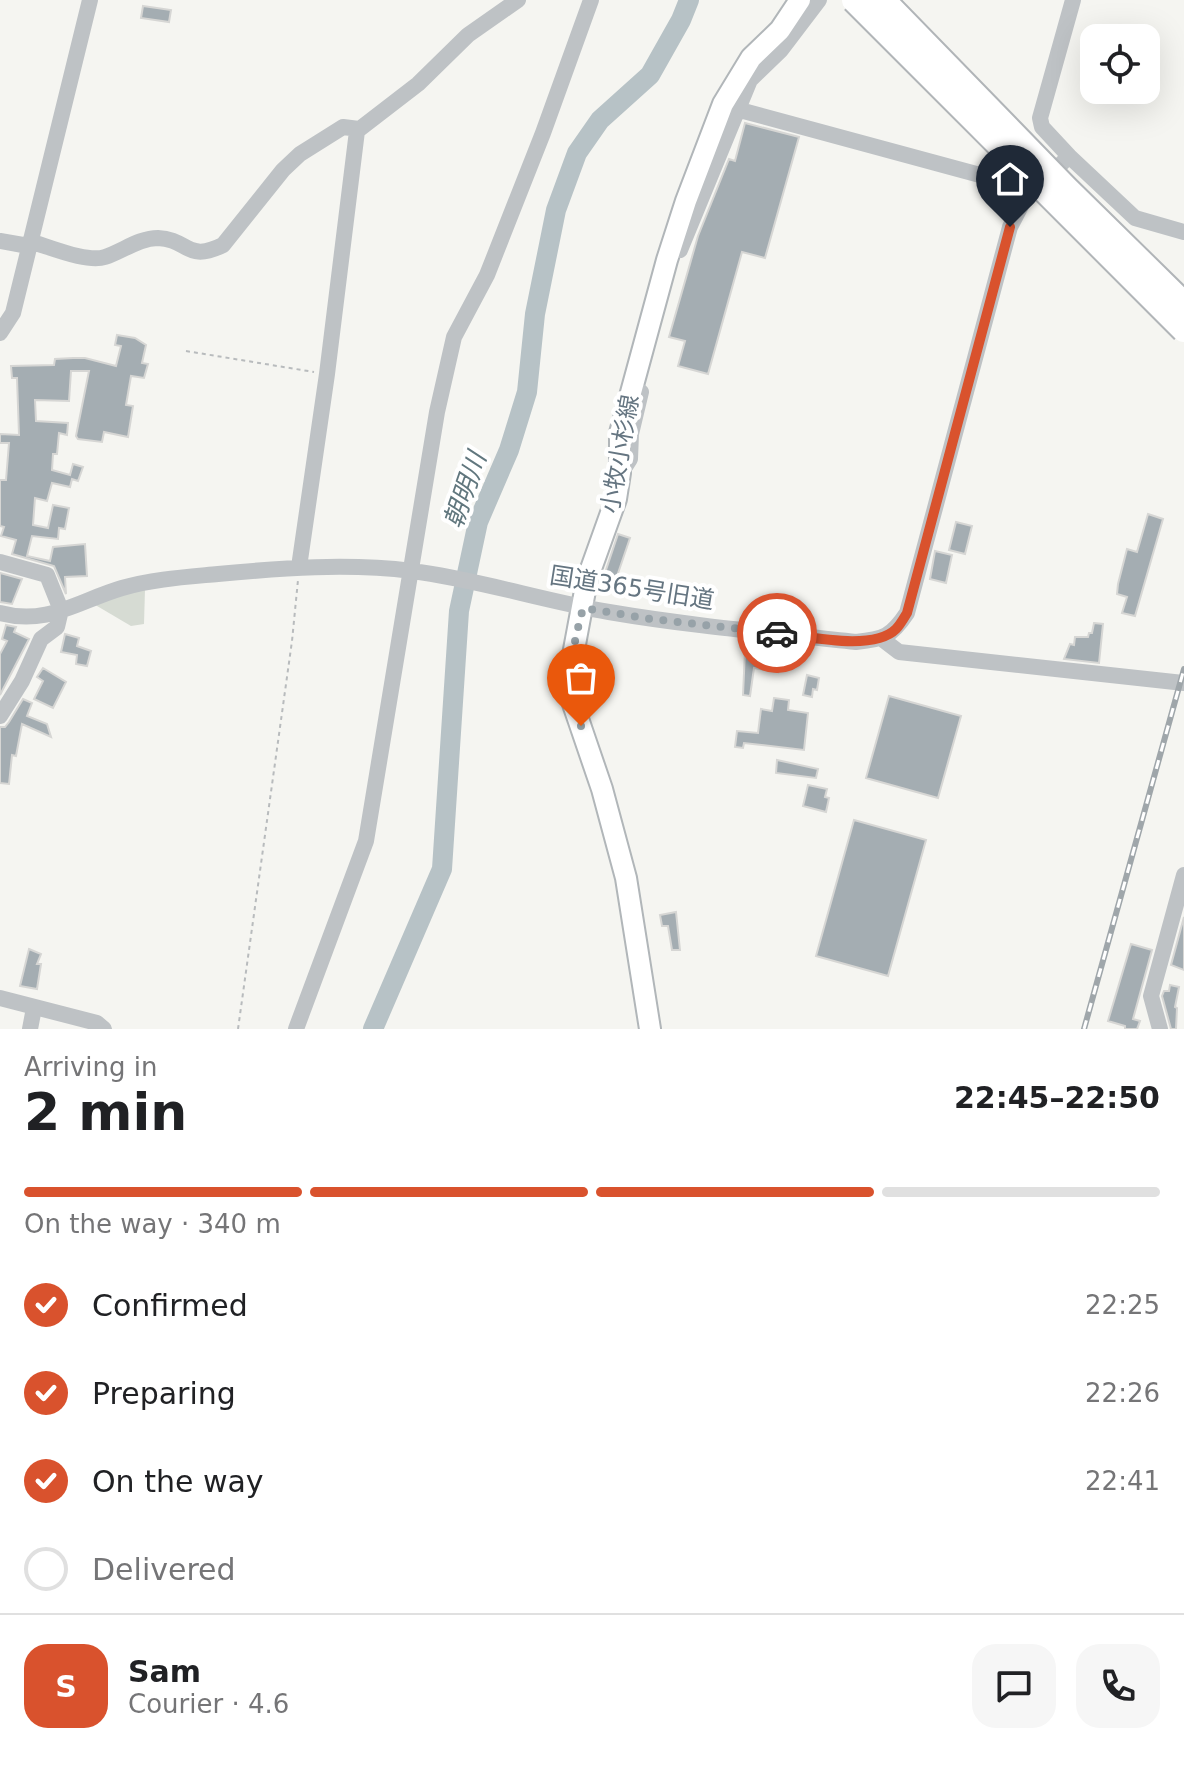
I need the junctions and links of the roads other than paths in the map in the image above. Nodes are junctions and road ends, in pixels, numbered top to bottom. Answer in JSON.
{"nodes":[{"id":1,"x":90,"y":0,"type":"edge"},
{"id":2,"x":518,"y":0,"type":"edge"},
{"id":3,"x":591,"y":0,"type":"edge"},
{"id":4,"x":800,"y":0,"type":"edge"},
{"id":5,"x":819,"y":0,"type":"edge"},
{"id":6,"x":854,"y":0,"type":"edge"},
{"id":7,"x":883,"y":0,"type":"edge"},
{"id":8,"x":1073,"y":0,"type":"edge"},
{"id":9,"x":736,"y":109,"type":"junction"},
{"id":10,"x":359,"y":129,"type":"junction"},
{"id":11,"x":1069,"y":156,"type":"junction"},
{"id":12,"x":1022,"y":204,"type":"junction"},
{"id":13,"x":1184,"y":232,"type":"edge"},
{"id":14,"x":0,"y":241,"type":"edge"},
{"id":15,"x":32,"y":242,"type":"junction"},
{"id":16,"x":1184,"y":304,"type":"edge"},
{"id":17,"x":1184,"y":330,"type":"edge"},
{"id":18,"x":0,"y":333,"type":"edge"},
{"id":19,"x":620,"y":473,"type":"junction"},
{"id":20,"x":0,"y":562,"type":"edge"},
{"id":21,"x":299,"y":567,"type":"junction"},
{"id":22,"x":417,"y":572,"type":"junction"},
{"id":23,"x":579,"y":607,"type":"junction"},
{"id":24,"x":61,"y":610,"type":"junction"},
{"id":25,"x":0,"y":613,"type":"edge"},
{"id":26,"x":882,"y":639,"type":"junction"},
{"id":27,"x":1184,"y":683,"type":"edge"},
{"id":28,"x":0,"y":716,"type":"edge"},
{"id":29,"x":1184,"y":875,"type":"edge"},
{"id":30,"x":0,"y":998,"type":"edge"},
{"id":31,"x":34,"y":1008,"type":"junction"},
{"id":32,"x":30,"y":1029,"type":"edge"},
{"id":33,"x":104,"y":1029,"type":"edge"},
{"id":34,"x":296,"y":1029,"type":"edge"},
{"id":35,"x":650,"y":1029,"type":"edge"},
{"id":36,"x":1160,"y":1029,"type":"edge"}],
"edges":[{"from":1,"to":15,"type":"street"},
{"from":2,"to":10,"type":"street"},
{"from":3,"to":22,"type":"street"},
{"from":4,"to":19,"type":"main road","name":"小牧小杉線"},
{"from":5,"to":9,"type":"street"},
{"from":6,"to":17,"type":"highway","bridge":true},
{"from":7,"to":16,"type":"highway","bridge":true},
{"from":8,"to":11,"type":"street"},
{"from":9,"to":12,"type":"street"},
{"from":9,"to":19,"type":"street"},
{"from":10,"to":15,"type":"street"},
{"from":10,"to":21,"type":"street"},
{"from":11,"to":12,"type":"street"},
{"from":11,"to":13,"type":"street"},
{"from":12,"to":26,"type":"street"},
{"from":14,"to":15,"type":"street"},
{"from":15,"to":18,"type":"street"},
{"from":19,"to":23,"type":"main road","name":"小牧小杉線"},
{"from":20,"to":24,"type":"street"},
{"from":21,"to":22,"type":"street","name":"国道365号旧道"},
{"from":21,"to":24,"type":"street","name":"国道365号旧道"},
{"from":22,"to":23,"type":"street","name":"国道365号旧道"},
{"from":22,"to":34,"type":"street"},
{"from":23,"to":26,"type":"street","name":"国道365号旧道"},
{"from":23,"to":35,"type":"main road","name":"小牧小杉線"},
{"from":24,"to":25,"type":"street","name":"国道365号旧道"},
{"from":24,"to":28,"type":"street"},
{"from":26,"to":27,"type":"street"},
{"from":29,"to":36,"type":"street"},
{"from":30,"to":31,"type":"street"},
{"from":31,"to":32,"type":"street"},
{"from":31,"to":33,"type":"street"}]}
